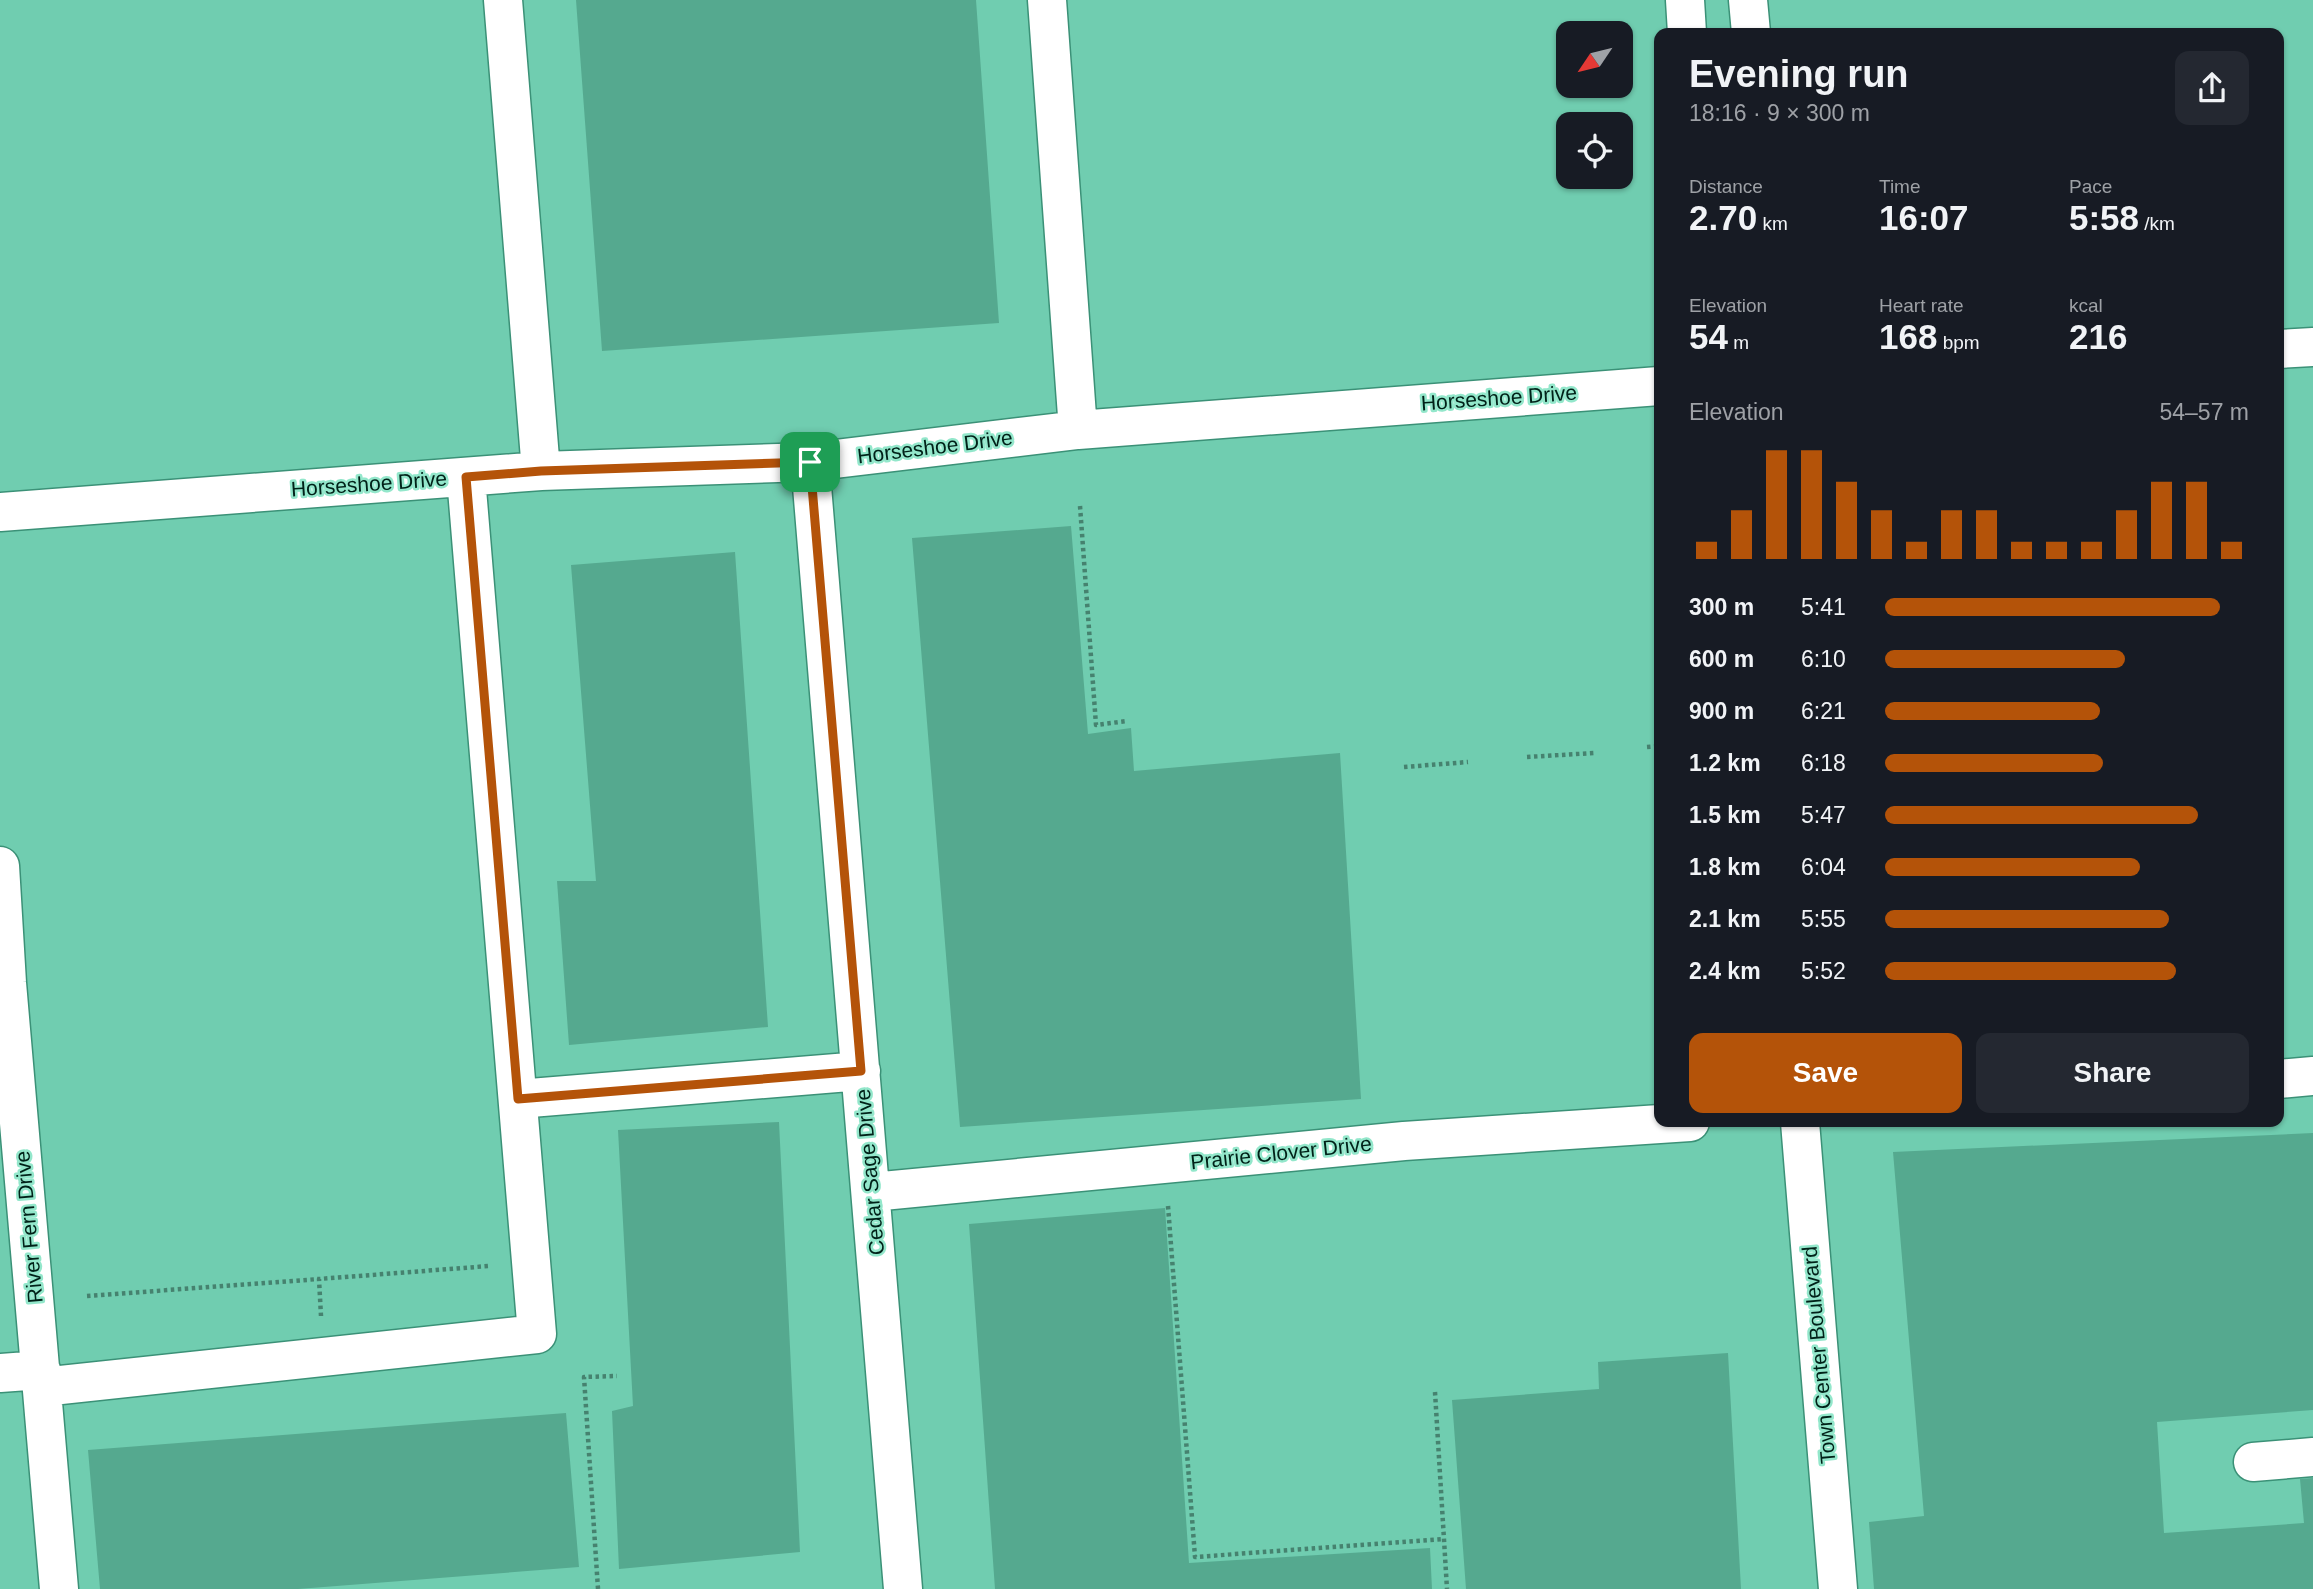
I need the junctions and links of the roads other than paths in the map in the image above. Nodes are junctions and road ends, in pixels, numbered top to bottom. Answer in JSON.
{"nodes":[{"id":1,"x":503,"y":0,"type":"edge"},
{"id":2,"x":1047,"y":0,"type":"edge"},
{"id":3,"x":1685,"y":0,"type":"edge"},
{"id":4,"x":1748,"y":0,"type":"edge"},
{"id":5,"x":1687,"y":28,"type":"edge"},
{"id":6,"x":1751,"y":28,"type":"edge"},
{"id":7,"x":2313,"y":347,"type":"edge"},
{"id":8,"x":2284,"y":349,"type":"edge"},
{"id":9,"x":1654,"y":386,"type":"edge"},
{"id":10,"x":1077,"y":430,"type":"junction"},
{"id":11,"x":810,"y":462,"type":"junction"},
{"id":12,"x":541,"y":471,"type":"junction"},
{"id":13,"x":466,"y":477,"type":"junction"},
{"id":14,"x":0,"y":512,"type":"edge"},
{"id":15,"x":0,"y":866,"type":"edge"},
{"id":16,"x":861,"y":1071,"type":"junction"},
{"id":17,"x":2313,"y":1076,"type":"edge"},
{"id":18,"x":2284,"y":1078,"type":"edge"},
{"id":19,"x":518,"y":1099,"type":"junction"},
{"id":20,"x":1654,"y":1124,"type":"edge"},
{"id":21,"x":1800,"y":1127,"type":"edge"},
{"id":22,"x":872,"y":1192,"type":"junction"},
{"id":23,"x":0,"y":1373,"type":"edge"},
{"id":24,"x":41,"y":1378,"type":"junction"},
{"id":25,"x":2313,"y":1457,"type":"edge"},
{"id":26,"x":2253,"y":1462,"type":"dead end"},
{"id":27,"x":59,"y":1589,"type":"edge"},
{"id":28,"x":903,"y":1589,"type":"edge"},
{"id":29,"x":1838,"y":1589,"type":"edge"}],
"edges":[{"from":1,"to":12,"type":"street"},
{"from":2,"to":10,"type":"street"},
{"from":3,"to":5,"type":"street"},
{"from":4,"to":6,"type":"street"},
{"from":7,"to":8,"type":"street"},
{"from":9,"to":10,"type":"street","name":"Horseshoe Drive"},
{"from":10,"to":11,"type":"street","name":"Horseshoe Drive"},
{"from":11,"to":12,"type":"street","name":"Horseshoe Drive"},
{"from":11,"to":16,"type":"street","name":"Cedar Sage Drive"},
{"from":12,"to":13,"type":"street","name":"Horseshoe Drive"},
{"from":13,"to":14,"type":"street","name":"Horseshoe Drive"},
{"from":13,"to":19,"type":"street"},
{"from":15,"to":24,"type":"street","name":"River Fern Drive"},
{"from":16,"to":19,"type":"street"},
{"from":16,"to":22,"type":"street","name":"Cedar Sage Drive"},
{"from":17,"to":18,"type":"street"},
{"from":19,"to":24,"type":"street"},
{"from":20,"to":22,"type":"street","name":"Prairie Clover Drive"},
{"from":21,"to":29,"type":"street","name":"Town Center Boulevard"},
{"from":22,"to":28,"type":"street","name":"Cedar Sage Drive"},
{"from":23,"to":24,"type":"street"},
{"from":24,"to":27,"type":"street","name":"River Fern Drive"},
{"from":25,"to":26,"type":"street"}]}
